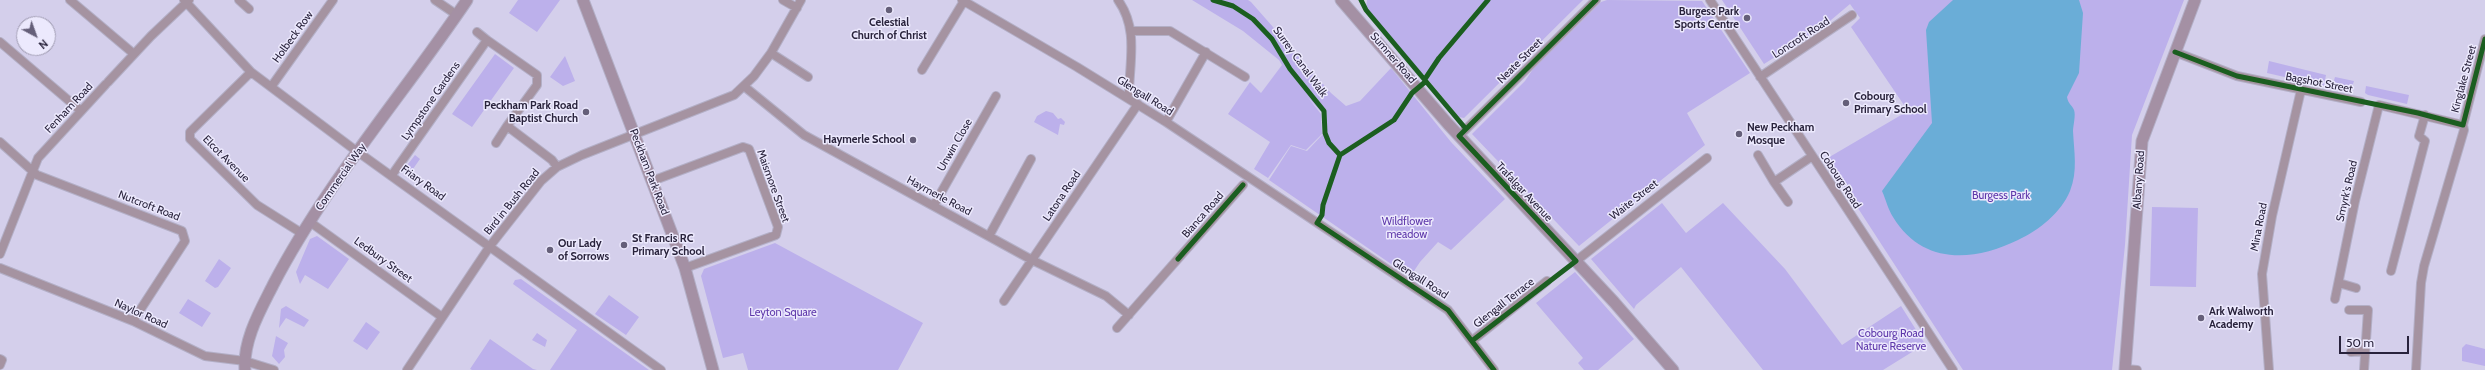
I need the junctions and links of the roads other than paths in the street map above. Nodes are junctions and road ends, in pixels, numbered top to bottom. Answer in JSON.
{"nodes":[{"id":1,"x":70,"y":0,"type":"edge"},
{"id":2,"x":239,"y":0,"type":"edge"},
{"id":3,"x":333,"y":0,"type":"edge"},
{"id":4,"x":435,"y":0,"type":"edge"},
{"id":5,"x":467,"y":0,"type":"edge"},
{"id":6,"x":583,"y":0,"type":"edge"},
{"id":7,"x":783,"y":0,"type":"edge"},
{"id":8,"x":801,"y":0,"type":"edge"},
{"id":9,"x":1118,"y":0,"type":"edge"},
{"id":10,"x":1596,"y":0,"type":"edge"},
{"id":11,"x":1710,"y":0,"type":"edge"},
{"id":12,"x":2195,"y":0,"type":"edge"},
{"id":13,"x":186,"y":1,"type":"edge"},
{"id":14,"x":963,"y":1,"type":"edge"},
{"id":15,"x":1346,"y":2,"type":"edge"},
{"id":16,"x":797,"y":8,"type":"junction"},
{"id":17,"x":249,"y":9,"type":"dead end"},
{"id":18,"x":1852,"y":15,"type":"dead end"},
{"id":19,"x":457,"y":16,"type":"junction"},
{"id":20,"x":1132,"y":31,"type":"junction"},
{"id":21,"x":477,"y":32,"type":"dead end"},
{"id":22,"x":2485,"y":39,"type":"edge"},
{"id":23,"x":487,"y":40,"type":"junction"},
{"id":24,"x":0,"y":42,"type":"edge"},
{"id":25,"x":1206,"y":52,"type":"junction"},
{"id":26,"x":2175,"y":52,"type":"junction"},
{"id":27,"x":771,"y":53,"type":"junction"},
{"id":28,"x":134,"y":54,"type":"junction"},
{"id":29,"x":922,"y":70,"type":"dead end"},
{"id":30,"x":251,"y":72,"type":"junction"},
{"id":31,"x":808,"y":77,"type":"dead end"},
{"id":32,"x":1245,"y":77,"type":"dead end"},
{"id":33,"x":1760,"y":77,"type":"junction"},
{"id":34,"x":270,"y":87,"type":"junction"},
{"id":35,"x":745,"y":87,"type":"junction"},
{"id":36,"x":2301,"y":90,"type":"junction"},
{"id":37,"x":996,"y":96,"type":"dead end"},
{"id":38,"x":1127,"y":97,"type":"junction"},
{"id":39,"x":2361,"y":102,"type":"dead end"},
{"id":40,"x":1138,"y":104,"type":"junction"},
{"id":41,"x":81,"y":111,"type":"junction"},
{"id":42,"x":2425,"y":114,"type":"junction"},
{"id":43,"x":1166,"y":122,"type":"junction"},
{"id":44,"x":2462,"y":125,"type":"junction"},
{"id":45,"x":508,"y":126,"type":"junction"},
{"id":46,"x":635,"y":133,"type":"junction"},
{"id":47,"x":1459,"y":136,"type":"junction"},
{"id":48,"x":0,"y":142,"type":"edge"},
{"id":49,"x":496,"y":143,"type":"dead end"},
{"id":50,"x":359,"y":151,"type":"junction"},
{"id":51,"x":1758,"y":156,"type":"dead end"},
{"id":52,"x":1811,"y":157,"type":"junction"},
{"id":53,"x":1707,"y":158,"type":"dead end"},
{"id":54,"x":1030,"y":159,"type":"dead end"},
{"id":55,"x":557,"y":167,"type":"junction"},
{"id":56,"x":33,"y":171,"type":"junction"},
{"id":57,"x":392,"y":175,"type":"junction"},
{"id":58,"x":652,"y":181,"type":"junction"},
{"id":59,"x":1774,"y":182,"type":"junction"},
{"id":60,"x":1242,"y":185,"type":"dead end"},
{"id":61,"x":1788,"y":202,"type":"dead end"},
{"id":62,"x":934,"y":205,"type":"junction"},
{"id":63,"x":310,"y":222,"type":"junction"},
{"id":64,"x":302,"y":234,"type":"junction"},
{"id":65,"x":990,"y":236,"type":"junction"},
{"id":66,"x":490,"y":246,"type":"junction"},
{"id":67,"x":0,"y":254,"type":"edge"},
{"id":68,"x":1032,"y":260,"type":"junction"},
{"id":69,"x":1576,"y":261,"type":"junction"},
{"id":70,"x":0,"y":268,"type":"edge"},
{"id":71,"x":685,"y":268,"type":"junction"},
{"id":72,"x":2391,"y":271,"type":"dead end"},
{"id":73,"x":1547,"y":282,"type":"dead end"},
{"id":74,"x":2339,"y":283,"type":"junction"},
{"id":75,"x":2356,"y":288,"type":"dead end"},
{"id":76,"x":2335,"y":299,"type":"dead end"},
{"id":77,"x":1004,"y":301,"type":"dead end"},
{"id":78,"x":2349,"y":310,"type":"dead end"},
{"id":79,"x":1129,"y":315,"type":"junction"},
{"id":80,"x":442,"y":317,"type":"junction"},
{"id":81,"x":133,"y":321,"type":"junction"},
{"id":82,"x":1117,"y":328,"type":"dead end"},
{"id":83,"x":1473,"y":340,"type":"junction"},
{"id":84,"x":2364,"y":351,"type":"junction"},
{"id":85,"x":2351,"y":352,"type":"dead end"},
{"id":86,"x":0,"y":359,"type":"edge"},
{"id":87,"x":0,"y":365,"type":"edge"},
{"id":88,"x":245,"y":366,"type":"edge"},
{"id":89,"x":274,"y":370,"type":"edge"},
{"id":90,"x":407,"y":370,"type":"edge"},
{"id":91,"x":661,"y":370,"type":"edge"},
{"id":92,"x":713,"y":370,"type":"edge"},
{"id":93,"x":1494,"y":370,"type":"edge"},
{"id":94,"x":1673,"y":370,"type":"edge"},
{"id":95,"x":1953,"y":370,"type":"edge"},
{"id":96,"x":2125,"y":370,"type":"edge"},
{"id":97,"x":2137,"y":370,"type":"edge"},
{"id":98,"x":2269,"y":370,"type":"edge"},
{"id":99,"x":2364,"y":370,"type":"edge"},
{"id":100,"x":2416,"y":370,"type":"edge"}],
"edges":[{"from":1,"to":28,"type":"street"},
{"from":2,"to":17,"type":"street"},
{"from":3,"to":34,"type":"street","name":"Holbeck Row"},
{"from":4,"to":19,"type":"street"},
{"from":5,"to":19,"type":"main road","name":"Commercial Way"},
{"from":6,"to":46,"type":"main road","name":"Peckham Park Road"},
{"from":7,"to":16,"type":"street"},
{"from":8,"to":16,"type":"street","name":"Bird in Bush Road"},
{"from":9,"to":20,"type":"street"},
{"from":10,"to":47,"type":"street","name":"Neate Street"},
{"from":11,"to":33,"type":"street","name":"Cobourg Road"},
{"from":12,"to":26,"type":"main road","name":"Albany Road"},
{"from":13,"to":28,"type":"street","name":"Fenham Road"},
{"from":13,"to":30,"type":"street","name":"Friary Road"},
{"from":14,"to":29,"type":"street"},
{"from":14,"to":38,"type":"street","name":"Glengall Road"},
{"from":15,"to":47,"type":"main road","name":"Sumner Road"},
{"from":16,"to":27,"type":"street","name":"Bird in Bush Road"},
{"from":18,"to":33,"type":"street","name":"Loncroft Road"},
{"from":19,"to":50,"type":"main road","name":"Commercial Way"},
{"from":20,"to":25,"type":"street"},
{"from":20,"to":38,"type":"street"},
{"from":21,"to":23,"type":"street"},
{"from":22,"to":44,"type":"street","name":"Kinglake Street"},
{"from":23,"to":45,"type":"street"},
{"from":23,"to":57,"type":"street","name":"Lympstone Gardens"},
{"from":24,"to":41,"type":"street"},
{"from":25,"to":32,"type":"street"},
{"from":25,"to":43,"type":"street"},
{"from":26,"to":36,"type":"street","name":"Bagshot Street"},
{"from":26,"to":96,"type":"main road","name":"Albany Road"},
{"from":27,"to":31,"type":"street"},
{"from":27,"to":35,"type":"street","name":"Bird in Bush Road"},
{"from":28,"to":41,"type":"street","name":"Fenham Road"},
{"from":30,"to":34,"type":"street","name":"Friary Road"},
{"from":30,"to":64,"type":"street","name":"Elcot Avenue"},
{"from":33,"to":52,"type":"street","name":"Cobourg Road"},
{"from":34,"to":50,"type":"street","name":"Friary Road"},
{"from":35,"to":46,"type":"street","name":"Bird in Bush Road"},
{"from":35,"to":62,"type":"street","name":"Haymerle Road"},
{"from":36,"to":39,"type":"street","name":"Bagshot Street"},
{"from":36,"to":98,"type":"street","name":"Mina Road"},
{"from":37,"to":62,"type":"street","name":"Unwin Close"},
{"from":38,"to":40,"type":"street","name":"Glengall Road"},
{"from":40,"to":43,"type":"street","name":"Glengall Road"},
{"from":40,"to":68,"type":"street","name":"Latona Road"},
{"from":41,"to":56,"type":"street","name":"Fenham Road"},
{"from":42,"to":44,"type":"street"},
{"from":42,"to":72,"type":"street"},
{"from":42,"to":74,"type":"street","name":"Smyrk's Road"},
{"from":43,"to":83,"type":"street","name":"Glengall Road"},
{"from":44,"to":100,"type":"street","name":"Kinglake Street"},
{"from":45,"to":49,"type":"street"},
{"from":45,"to":55,"type":"street"},
{"from":46,"to":55,"type":"street","name":"Bird in Bush Road"},
{"from":46,"to":58,"type":"main road","name":"Peckham Park Road"},
{"from":47,"to":69,"type":"main road","name":"Trafalgar Avenue"},
{"from":48,"to":56,"type":"street"},
{"from":50,"to":57,"type":"street","name":"Friary Road"},
{"from":50,"to":63,"type":"main road","name":"Commercial Way"},
{"from":51,"to":59,"type":"street"},
{"from":52,"to":59,"type":"street"},
{"from":52,"to":95,"type":"street","name":"Cobourg Road"},
{"from":53,"to":69,"type":"street","name":"Waite Street"},
{"from":54,"to":65,"type":"street"},
{"from":55,"to":66,"type":"street","name":"Bird in Bush Road"},
{"from":56,"to":67,"type":"street","name":"Fenham Road"},
{"from":56,"to":81,"type":"street","name":"Nutcroft Road"},
{"from":57,"to":66,"type":"street","name":"Friary Road"},
{"from":58,"to":71,"type":"main road","name":"Peckham Park Road"},
{"from":58,"to":71,"type":"street","name":"Maismore Street"},
{"from":59,"to":61,"type":"street"},
{"from":60,"to":79,"type":"street","name":"Bianca Road"},
{"from":62,"to":65,"type":"street","name":"Haymerle Road"},
{"from":63,"to":64,"type":"main road","name":"Commercial Way"},
{"from":63,"to":80,"type":"street","name":"Ledbury Street"},
{"from":64,"to":88,"type":"main road","name":"Commercial Way"},
{"from":65,"to":68,"type":"street","name":"Haymerle Road"},
{"from":66,"to":80,"type":"street","name":"Bird in Bush Road"},
{"from":66,"to":91,"type":"street","name":"Friary Road"},
{"from":68,"to":77,"type":"street","name":"Latona Road"},
{"from":68,"to":79,"type":"street","name":"Haymerle Road"},
{"from":69,"to":94,"type":"main road","name":"Trafalgar Avenue"},
{"from":70,"to":81,"type":"street","name":"Naylor Road"},
{"from":71,"to":92,"type":"main road","name":"Peckham Park Road"},
{"from":73,"to":83,"type":"street","name":"Glengall Terrace"},
{"from":74,"to":75,"type":"street"},
{"from":74,"to":76,"type":"street","name":"Smyrk's Road"},
{"from":78,"to":84,"type":"street"},
{"from":79,"to":82,"type":"street","name":"Bianca Road"},
{"from":80,"to":90,"type":"street","name":"Bird in Bush Road"},
{"from":81,"to":88,"type":"street","name":"Naylor Road"},
{"from":83,"to":93,"type":"street","name":"Glengall Road"},
{"from":84,"to":85,"type":"street"},
{"from":84,"to":99,"type":"street"},
{"from":86,"to":87,"type":"street"},
{"from":88,"to":89,"type":"street","name":"Naylor Road"},
{"from":96,"to":97,"type":"street"}]}
